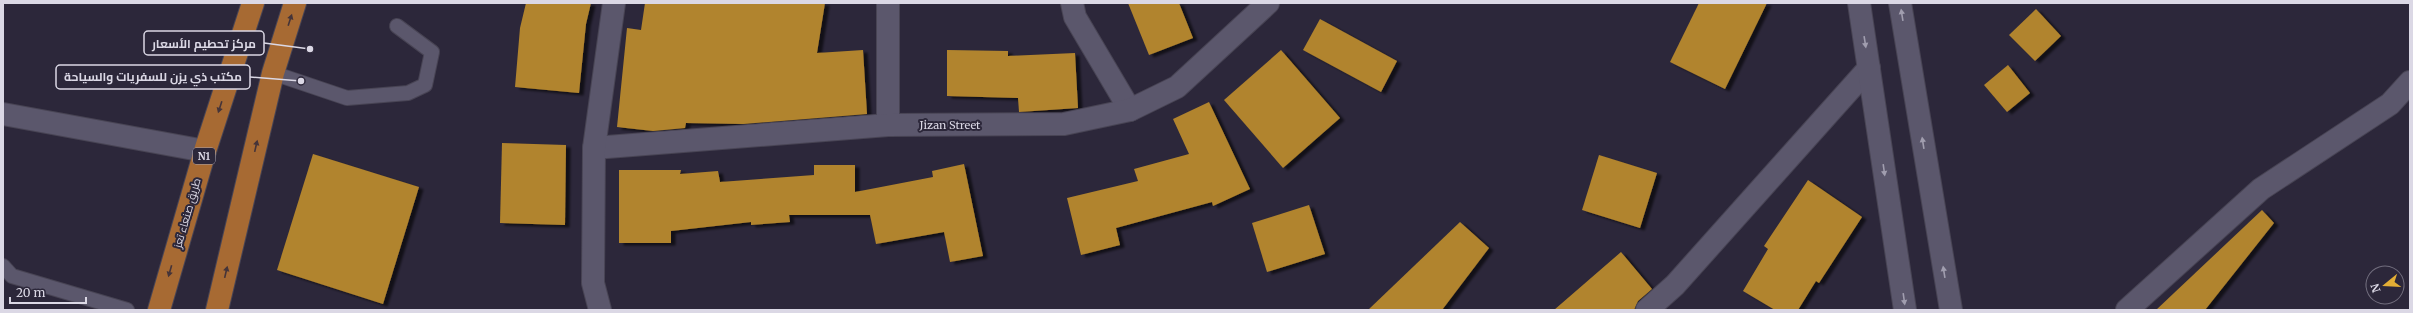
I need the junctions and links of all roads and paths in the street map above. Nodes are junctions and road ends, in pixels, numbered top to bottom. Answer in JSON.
{"nodes":[{"id":1,"x":253,"y":3,"type":"edge"},
{"id":2,"x":295,"y":3,"type":"edge"},
{"id":3,"x":614,"y":3,"type":"edge"},
{"id":4,"x":888,"y":3,"type":"edge"},
{"id":5,"x":1072,"y":3,"type":"edge"},
{"id":6,"x":1268,"y":3,"type":"edge"},
{"id":7,"x":1859,"y":3,"type":"edge"},
{"id":8,"x":1900,"y":3,"type":"edge"},
{"id":9,"x":397,"y":26,"type":"dead end"},
{"id":10,"x":1869,"y":68,"type":"junction"},
{"id":11,"x":273,"y":73,"type":"junction"},
{"id":12,"x":2410,"y":82,"type":"edge"},
{"id":13,"x":1130,"y":110,"type":"junction"},
{"id":14,"x":3,"y":114,"type":"edge"},
{"id":15,"x":888,"y":125,"type":"junction"},
{"id":16,"x":594,"y":148,"type":"junction"},
{"id":17,"x":205,"y":151,"type":"junction"},
{"id":18,"x":3,"y":266,"type":"edge"},
{"id":19,"x":596,"y":307,"type":"edge"},
{"id":20,"x":126,"y":310,"type":"edge"},
{"id":21,"x":159,"y":310,"type":"edge"},
{"id":22,"x":217,"y":310,"type":"edge"},
{"id":23,"x":1646,"y":310,"type":"edge"},
{"id":24,"x":1905,"y":310,"type":"edge"},
{"id":25,"x":1951,"y":310,"type":"edge"},
{"id":26,"x":2127,"y":310,"type":"edge"}],
"edges":[{"from":1,"to":17,"type":"highway","name":"طريق صنعاء تعز","number":"N1","one_way":true},
{"from":11,"to":2,"type":"highway","one_way":true},
{"from":3,"to":16,"type":"street"},
{"from":4,"to":15,"type":"street"},
{"from":5,"to":13,"type":"street"},
{"from":6,"to":13,"type":"street","name":"Jizan Street"},
{"from":7,"to":10,"type":"street","one_way":true},
{"from":25,"to":8,"type":"street","one_way":true},
{"from":9,"to":11,"type":"lane"},
{"from":10,"to":23,"type":"street"},
{"from":10,"to":24,"type":"street","one_way":true},
{"from":22,"to":11,"type":"highway","one_way":true},
{"from":12,"to":26,"type":"street"},
{"from":13,"to":15,"type":"street","name":"Jizan Street"},
{"from":14,"to":17,"type":"street"},
{"from":15,"to":16,"type":"street","name":"Jizan Street"},
{"from":16,"to":19,"type":"street"},
{"from":17,"to":21,"type":"highway","name":"طريق صنعاء تعز","number":"N1","one_way":true},
{"from":18,"to":20,"type":"lane"}]}
